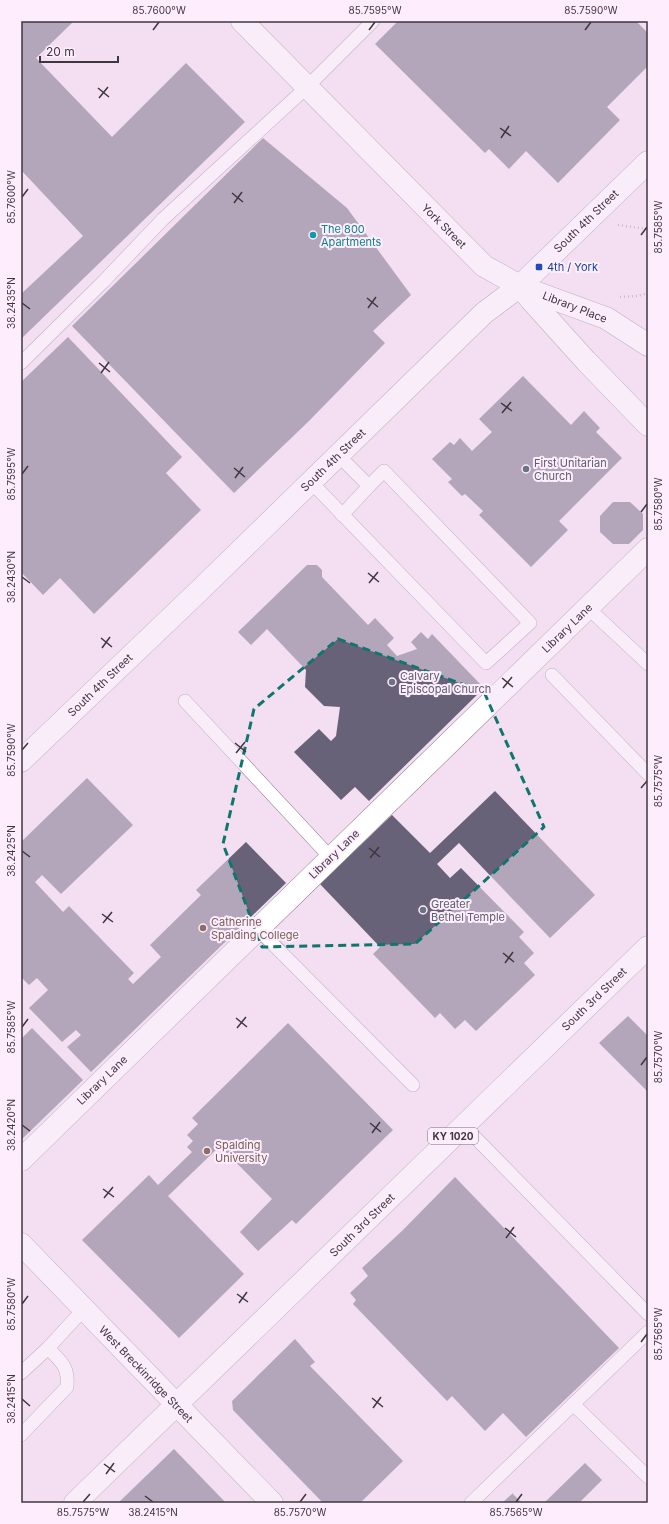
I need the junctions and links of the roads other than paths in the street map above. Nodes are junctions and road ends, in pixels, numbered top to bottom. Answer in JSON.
{"nodes":[{"id":1,"x":243,"y":21,"type":"edge"},
{"id":2,"x":365,"y":24,"type":"edge"},
{"id":3,"x":307,"y":87,"type":"junction"},
{"id":4,"x":648,"y":162,"type":"edge"},
{"id":5,"x":520,"y":286,"type":"junction"},
{"id":6,"x":648,"y":345,"type":"edge"},
{"id":7,"x":21,"y":363,"type":"edge"},
{"id":8,"x":648,"y":425,"type":"edge"},
{"id":9,"x":338,"y":454,"type":"junction"},
{"id":10,"x":311,"y":482,"type":"junction"},
{"id":11,"x":369,"y":486,"type":"junction"},
{"id":12,"x":342,"y":515,"type":"junction"},
{"id":13,"x":648,"y":549,"type":"edge"},
{"id":14,"x":588,"y":608,"type":"junction"},
{"id":15,"x":648,"y":664,"type":"edge"},
{"id":16,"x":552,"y":676,"type":"dead end"},
{"id":17,"x":185,"y":701,"type":"dead end"},
{"id":18,"x":21,"y":761,"type":"edge"},
{"id":19,"x":648,"y":774,"type":"edge"},
{"id":20,"x":330,"y":858,"type":"junction"},
{"id":21,"x":258,"y":929,"type":"junction"},
{"id":22,"x":648,"y":947,"type":"edge"},
{"id":23,"x":413,"y":1085,"type":"dead end"},
{"id":24,"x":464,"y":1126,"type":"junction"},
{"id":25,"x":21,"y":1160,"type":"edge"},
{"id":26,"x":21,"y":1244,"type":"edge"},
{"id":27,"x":84,"y":1309,"type":"junction"},
{"id":28,"x":648,"y":1314,"type":"edge"},
{"id":29,"x":648,"y":1332,"type":"edge"},
{"id":30,"x":48,"y":1348,"type":"junction"},
{"id":31,"x":21,"y":1373,"type":"edge"},
{"id":32,"x":573,"y":1404,"type":"junction"},
{"id":33,"x":176,"y":1405,"type":"junction"},
{"id":34,"x":21,"y":1435,"type":"edge"},
{"id":35,"x":648,"y":1478,"type":"edge"},
{"id":36,"x":75,"y":1503,"type":"edge"},
{"id":37,"x":272,"y":1503,"type":"edge"},
{"id":38,"x":471,"y":1503,"type":"edge"}],
"edges":[{"from":1,"to":3,"type":"street","name":"York Street"},
{"from":2,"to":3,"type":"lane"},
{"from":3,"to":5,"type":"street","name":"York Street"},
{"from":3,"to":7,"type":"lane"},
{"from":4,"to":5,"type":"street","name":"South 4th Street"},
{"from":5,"to":6,"type":"street","name":"Library Place"},
{"from":5,"to":8,"type":"street","name":"York Street"},
{"from":5,"to":9,"type":"street","name":"South 4th Street"},
{"from":9,"to":10,"type":"street","name":"South 4th Street"},
{"from":9,"to":11,"type":"lane"},
{"from":10,"to":12,"type":"lane"},
{"from":10,"to":18,"type":"street","name":"South 4th Street"},
{"from":11,"to":12,"type":"lane"},
{"from":11,"to":12,"type":"lane"},
{"from":13,"to":14,"type":"street","name":"Library Lane"},
{"from":14,"to":15,"type":"lane"},
{"from":14,"to":20,"type":"street","name":"Library Lane"},
{"from":16,"to":19,"type":"lane"},
{"from":17,"to":20,"type":"lane"},
{"from":20,"to":21,"type":"street","name":"Library Lane"},
{"from":21,"to":23,"type":"lane"},
{"from":21,"to":25,"type":"street","name":"Library Lane"},
{"from":22,"to":24,"type":"street","name":"South 3rd Street","number":"KY 1020"},
{"from":24,"to":28,"type":"lane"},
{"from":24,"to":33,"type":"street","name":"South 3rd Street","number":"KY 1020"},
{"from":26,"to":27,"type":"street","name":"West Breckinridge Street"},
{"from":27,"to":30,"type":"lane"},
{"from":27,"to":33,"type":"street","name":"West Breckinridge Street"},
{"from":29,"to":32,"type":"lane"},
{"from":30,"to":31,"type":"lane"},
{"from":30,"to":34,"type":"lane"},
{"from":32,"to":35,"type":"lane"},
{"from":32,"to":38,"type":"lane"},
{"from":33,"to":36,"type":"street","name":"South 3rd Street","number":"KY 1020"},
{"from":33,"to":37,"type":"street","name":"West Breckinridge Street"}]}
